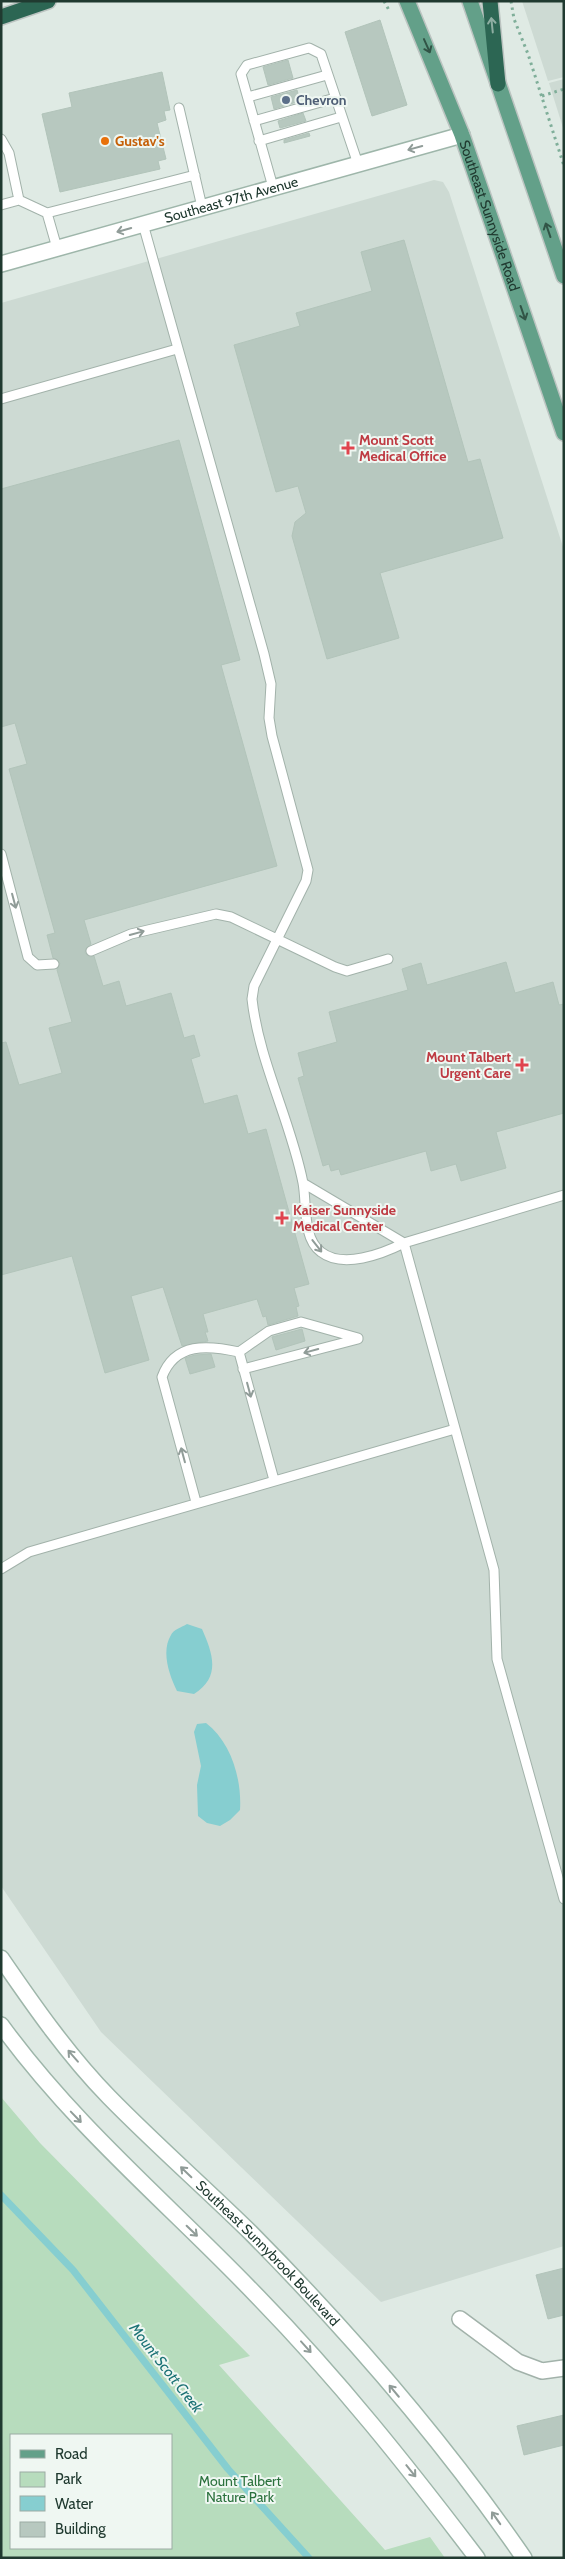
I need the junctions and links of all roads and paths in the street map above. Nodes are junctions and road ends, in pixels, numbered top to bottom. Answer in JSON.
{"nodes":[{"id":1,"x":48,"y":1,"type":"edge"},
{"id":2,"x":407,"y":1,"type":"edge"},
{"id":3,"x":470,"y":1,"type":"edge"},
{"id":4,"x":490,"y":1,"type":"edge"},
{"id":5,"x":511,"y":1,"type":"edge"},
{"id":6,"x":1,"y":17,"type":"edge"},
{"id":7,"x":328,"y":75,"type":"junction"},
{"id":8,"x":498,"y":84,"type":"junction"},
{"id":9,"x":564,"y":89,"type":"edge"},
{"id":10,"x":542,"y":96,"type":"junction"},
{"id":11,"x":248,"y":97,"type":"junction"},
{"id":12,"x":335,"y":98,"type":"junction"},
{"id":13,"x":179,"y":108,"type":"dead end"},
{"id":14,"x":341,"y":117,"type":"junction"},
{"id":15,"x":254,"y":121,"type":"junction"},
{"id":16,"x":462,"y":135,"type":"junction"},
{"id":17,"x":1,"y":139,"type":"edge"},
{"id":18,"x":259,"y":141,"type":"junction"},
{"id":19,"x":358,"y":164,"type":"junction"},
{"id":20,"x":564,"y":166,"type":"edge"},
{"id":21,"x":195,"y":175,"type":"junction"},
{"id":22,"x":273,"y":187,"type":"junction"},
{"id":23,"x":19,"y":200,"type":"junction"},
{"id":24,"x":1,"y":205,"type":"edge"},
{"id":25,"x":202,"y":207,"type":"junction"},
{"id":26,"x":47,"y":213,"type":"junction"},
{"id":27,"x":143,"y":224,"type":"junction"},
{"id":28,"x":57,"y":248,"type":"junction"},
{"id":29,"x":1,"y":264,"type":"edge"},
{"id":30,"x":564,"y":276,"type":"edge"},
{"id":31,"x":177,"y":349,"type":"junction"},
{"id":32,"x":1,"y":399,"type":"edge"},
{"id":33,"x":564,"y":433,"type":"edge"},
{"id":34,"x":1,"y":854,"type":"edge"},
{"id":35,"x":278,"y":940,"type":"junction"},
{"id":36,"x":91,"y":951,"type":"dead end"},
{"id":37,"x":388,"y":959,"type":"dead end"},
{"id":38,"x":54,"y":964,"type":"dead end"},
{"id":39,"x":303,"y":1182,"type":"junction"},
{"id":40,"x":564,"y":1195,"type":"edge"},
{"id":41,"x":404,"y":1243,"type":"junction"},
{"id":42,"x":238,"y":1352,"type":"junction"},
{"id":43,"x":243,"y":1369,"type":"junction"},
{"id":44,"x":455,"y":1429,"type":"junction"},
{"id":45,"x":274,"y":1480,"type":"junction"},
{"id":46,"x":196,"y":1502,"type":"junction"},
{"id":47,"x":1,"y":1569,"type":"edge"},
{"id":48,"x":564,"y":1899,"type":"edge"},
{"id":49,"x":1,"y":1958,"type":"edge"},
{"id":50,"x":1,"y":2025,"type":"edge"},
{"id":51,"x":460,"y":2319,"type":"dead end"},
{"id":52,"x":564,"y":2368,"type":"edge"},
{"id":53,"x":477,"y":2558,"type":"edge"},
{"id":54,"x":524,"y":2558,"type":"edge"}],
"edges":[{"from":1,"to":6,"type":"highway"},
{"from":2,"to":16,"type":"main road","name":"Southeast Sunnyside Road","one_way":true},
{"from":3,"to":8,"type":"main road"},
{"from":8,"to":4,"type":"highway","one_way":true},
{"from":5,"to":10,"type":"path"},
{"from":7,"to":11,"type":"lane"},
{"from":7,"to":11,"type":"lane"},
{"from":7,"to":12,"type":"lane"},
{"from":30,"to":8,"type":"main road","one_way":true},
{"from":9,"to":10,"type":"path"},
{"from":10,"to":20,"type":"path"},
{"from":11,"to":15,"type":"lane"},
{"from":12,"to":14,"type":"lane"},
{"from":12,"to":15,"type":"lane"},
{"from":13,"to":21,"type":"lane"},
{"from":14,"to":18,"type":"lane"},
{"from":14,"to":19,"type":"lane"},
{"from":15,"to":18,"type":"lane"},
{"from":16,"to":19,"type":"main road","name":"Southeast 97th Avenue","one_way":true},
{"from":16,"to":33,"type":"main road","name":"Southeast Sunnyside Road","one_way":true},
{"from":17,"to":23,"type":"lane"},
{"from":18,"to":22,"type":"lane"},
{"from":19,"to":22,"type":"main road","name":"Southeast 97th Avenue"},
{"from":21,"to":25,"type":"lane"},
{"from":21,"to":26,"type":"lane"},
{"from":22,"to":25,"type":"main road","name":"Southeast 97th Avenue"},
{"from":23,"to":24,"type":"lane"},
{"from":23,"to":26,"type":"lane"},
{"from":25,"to":27,"type":"main road","name":"Southeast 97th Avenue"},
{"from":26,"to":28,"type":"lane"},
{"from":27,"to":28,"type":"main road","name":"Southeast 97th Avenue","one_way":true},
{"from":27,"to":31,"type":"lane"},
{"from":28,"to":29,"type":"main road","name":"Southeast 97th Avenue"},
{"from":31,"to":32,"type":"lane"},
{"from":31,"to":35,"type":"lane"},
{"from":34,"to":38,"type":"lane","one_way":true},
{"from":36,"to":35,"type":"lane","one_way":true},
{"from":35,"to":37,"type":"lane"},
{"from":35,"to":39,"type":"lane"},
{"from":39,"to":41,"type":"lane"},
{"from":39,"to":41,"type":"lane","one_way":true},
{"from":40,"to":41,"type":"lane"},
{"from":41,"to":44,"type":"lane"},
{"from":42,"to":43,"type":"lane"},
{"from":42,"to":43,"type":"lane","one_way":true},
{"from":46,"to":42,"type":"lane","one_way":true},
{"from":43,"to":45,"type":"lane","one_way":true},
{"from":44,"to":45,"type":"lane"},
{"from":44,"to":48,"type":"lane"},
{"from":45,"to":46,"type":"lane"},
{"from":46,"to":47,"type":"lane"},
{"from":54,"to":49,"type":"main road","name":"Southeast Sunnybrook Boulevard","one_way":true},
{"from":50,"to":53,"type":"main road","one_way":true},
{"from":51,"to":52,"type":"main road"}]}
